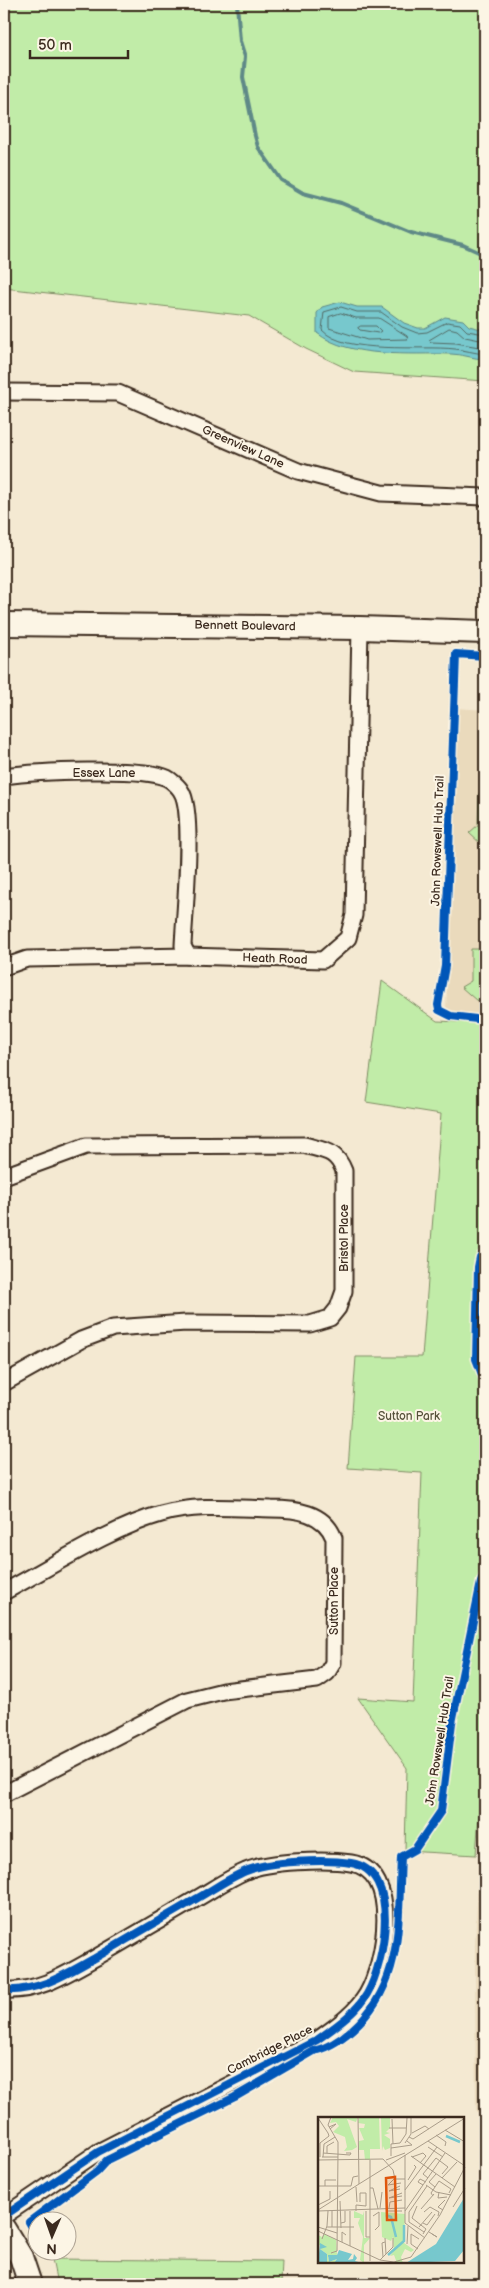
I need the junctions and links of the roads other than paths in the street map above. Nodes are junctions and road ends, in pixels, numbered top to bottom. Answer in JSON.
{"nodes":[{"id":1,"x":4,"y":392,"type":"edge"},
{"id":2,"x":485,"y":497,"type":"edge"},
{"id":3,"x":4,"y":624,"type":"edge"},
{"id":4,"x":360,"y":628,"type":"junction"},
{"id":5,"x":485,"y":632,"type":"edge"},
{"id":6,"x":4,"y":776,"type":"edge"},
{"id":7,"x":188,"y":956,"type":"junction"},
{"id":8,"x":4,"y":967,"type":"edge"},
{"id":9,"x":4,"y":1176,"type":"edge"},
{"id":10,"x":4,"y":1383,"type":"edge"},
{"id":11,"x":4,"y":1592,"type":"edge"},
{"id":12,"x":4,"y":1794,"type":"edge"},
{"id":13,"x":4,"y":1990,"type":"edge"},
{"id":14,"x":4,"y":2216,"type":"edge"},
{"id":15,"x":4,"y":2228,"type":"edge"},
{"id":16,"x":30,"y":2284,"type":"edge"}],
"edges":[{"from":1,"to":2,"type":"street","name":"Greenview Lane"},
{"from":3,"to":4,"type":"main road","name":"Bennett Boulevard"},
{"from":4,"to":5,"type":"main road","name":"Bennett Boulevard"},
{"from":4,"to":7,"type":"street","name":"Heath Road"},
{"from":6,"to":7,"type":"street","name":"Essex Lane"},
{"from":7,"to":8,"type":"street","name":"Heath Road"},
{"from":9,"to":10,"type":"street","name":"Bristol Place"},
{"from":11,"to":12,"type":"street","name":"Sutton Place"},
{"from":13,"to":14,"type":"street","name":"Cambridge Place"},
{"from":15,"to":16,"type":"main road"}]}
